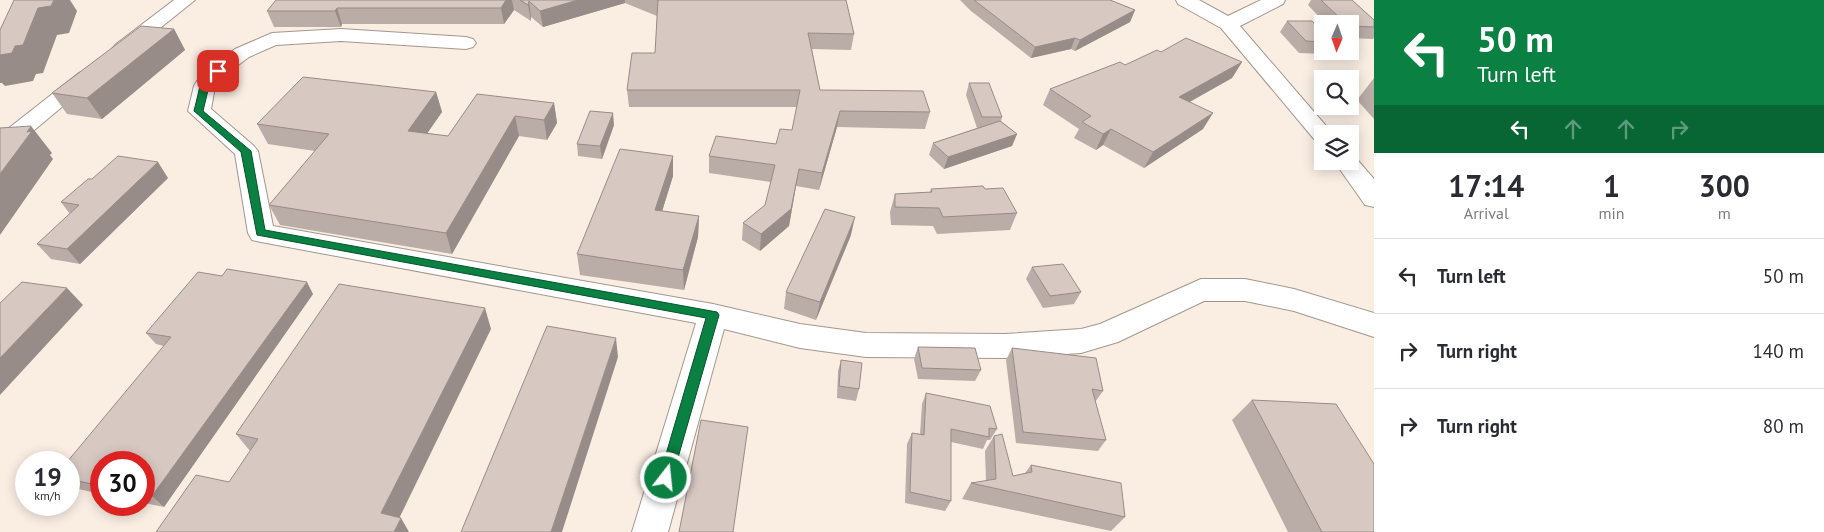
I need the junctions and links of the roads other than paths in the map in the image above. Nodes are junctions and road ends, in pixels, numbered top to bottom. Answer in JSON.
{"nodes":[{"id":1,"x":186,"y":0,"type":"edge"},
{"id":2,"x":1185,"y":0,"type":"edge"},
{"id":3,"x":1276,"y":0,"type":"edge"},
{"id":4,"x":1228,"y":24,"type":"junction"},
{"id":5,"x":466,"y":42,"type":"dead end"},
{"id":6,"x":1314,"y":125,"type":"edge"},
{"id":7,"x":0,"y":146,"type":"edge"},
{"id":8,"x":1354,"y":170,"type":"edge"},
{"id":9,"x":1371,"y":188,"type":"edge"},
{"id":10,"x":713,"y":315,"type":"junction"},
{"id":11,"x":1374,"y":325,"type":"edge"},
{"id":12,"x":650,"y":532,"type":"edge"}],
"edges":[{"from":1,"to":7,"type":"street"},
{"from":2,"to":4,"type":"street"},
{"from":3,"to":4,"type":"street"},
{"from":4,"to":6,"type":"street"},
{"from":5,"to":10,"type":"street"},
{"from":8,"to":9,"type":"street"},
{"from":10,"to":11,"type":"street"},
{"from":10,"to":12,"type":"street"}]}
